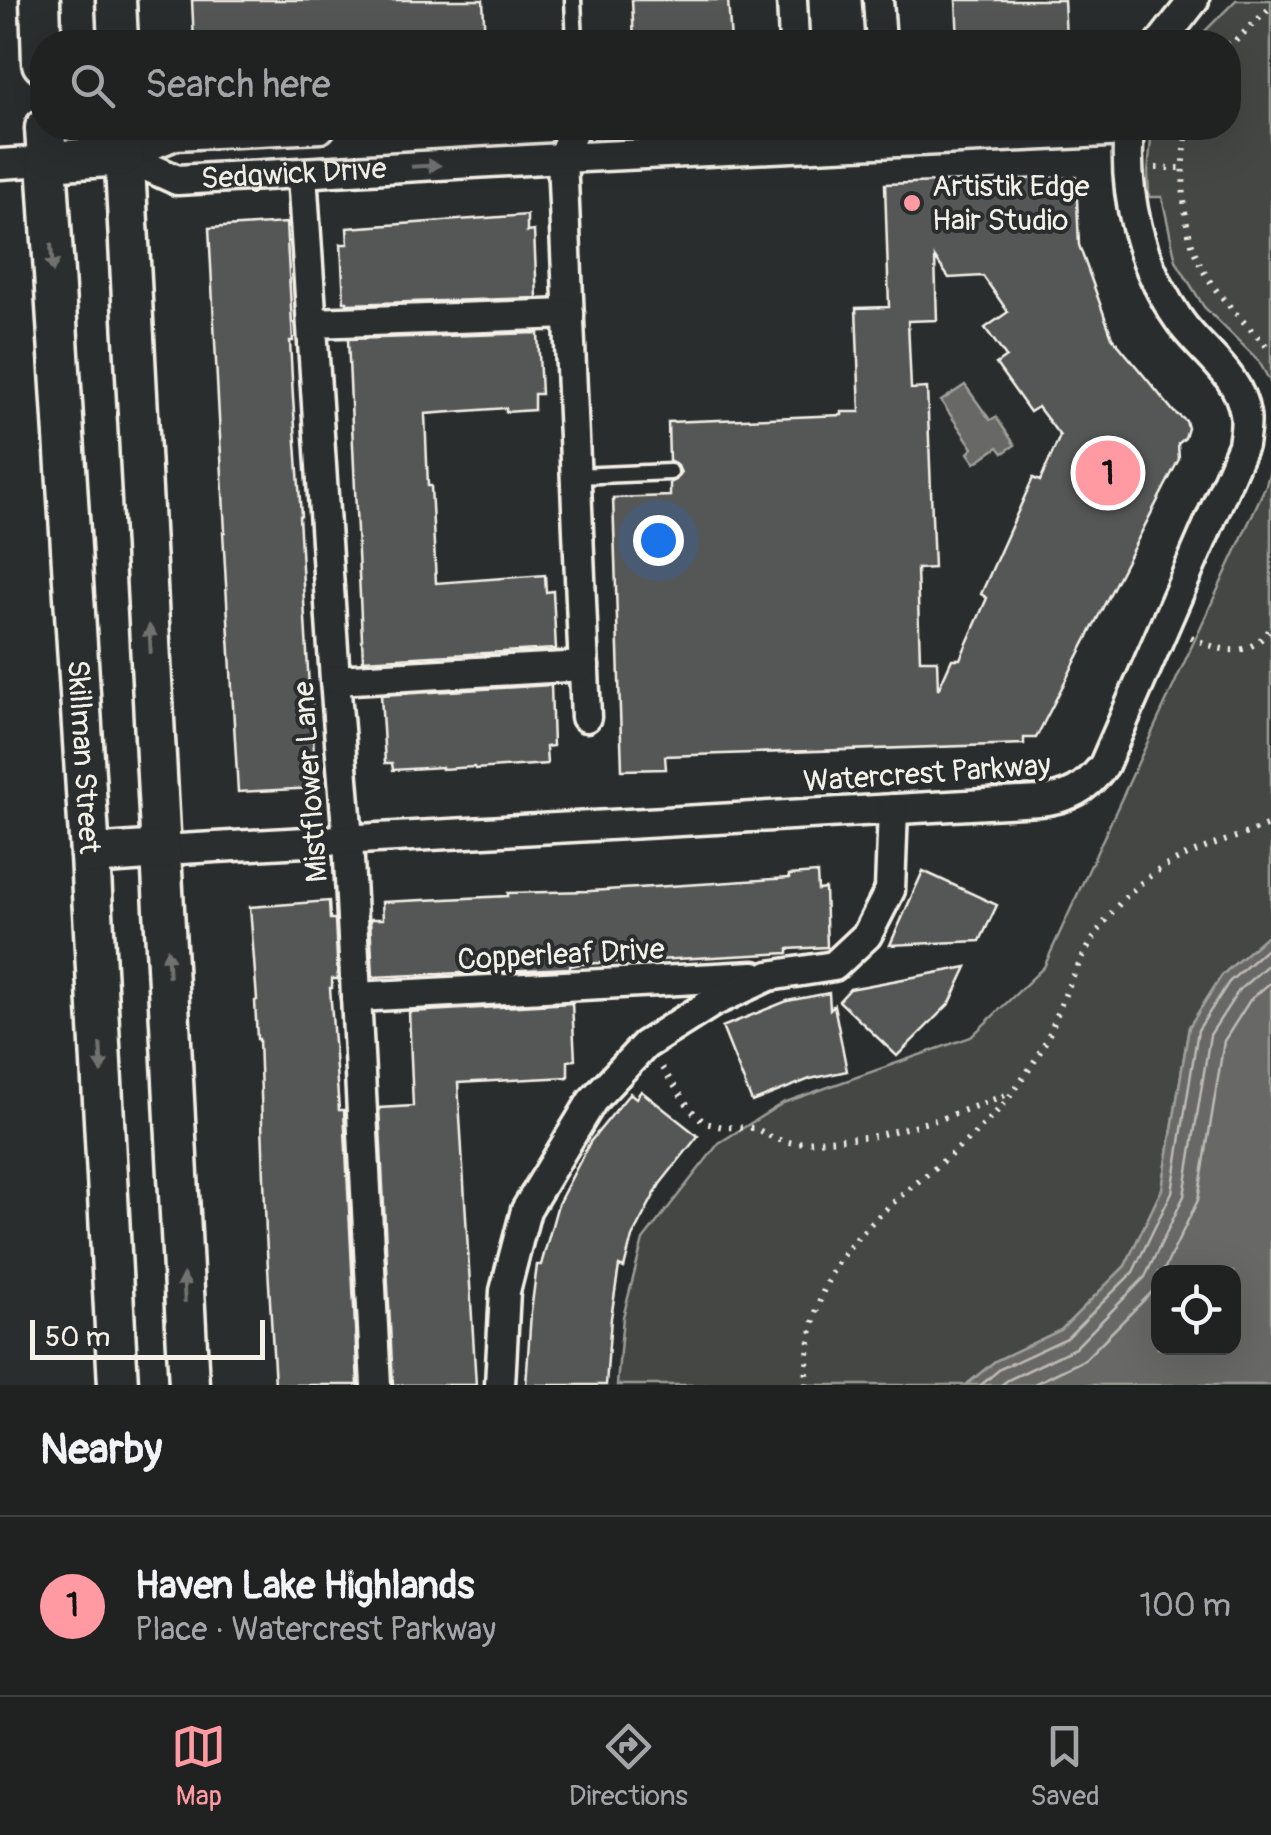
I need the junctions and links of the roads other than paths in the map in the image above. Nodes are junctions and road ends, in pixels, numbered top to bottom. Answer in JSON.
{"nodes":[{"id":1,"x":40,"y":0,"type":"edge"},
{"id":2,"x":116,"y":0,"type":"edge"},
{"id":3,"x":572,"y":0,"type":"edge"},
{"id":4,"x":792,"y":0,"type":"edge"},
{"id":5,"x":878,"y":0,"type":"edge"},
{"id":6,"x":1194,"y":0,"type":"edge"},
{"id":7,"x":41,"y":30,"type":"edge"},
{"id":8,"x":117,"y":30,"type":"edge"},
{"id":9,"x":574,"y":30,"type":"edge"},
{"id":10,"x":793,"y":30,"type":"edge"},
{"id":11,"x":879,"y":30,"type":"edge"},
{"id":12,"x":1170,"y":30,"type":"edge"},
{"id":13,"x":569,"y":140,"type":"edge"},
{"id":14,"x":764,"y":140,"type":"edge"},
{"id":15,"x":1128,"y":140,"type":"edge"},
{"id":16,"x":124,"y":142,"type":"edge"},
{"id":17,"x":46,"y":144,"type":"edge"},
{"id":18,"x":562,"y":158,"type":"junction"},
{"id":19,"x":0,"y":164,"type":"edge"},
{"id":20,"x":302,"y":174,"type":"junction"},
{"id":21,"x":569,"y":314,"type":"junction"},
{"id":22,"x":312,"y":322,"type":"junction"},
{"id":23,"x":670,"y":472,"type":"dead end"},
{"id":24,"x":576,"y":476,"type":"junction"},
{"id":25,"x":584,"y":666,"type":"junction"},
{"id":26,"x":336,"y":680,"type":"junction"},
{"id":27,"x":586,"y":717,"type":"dead end"},
{"id":28,"x":892,"y":809,"type":"junction"},
{"id":29,"x":348,"y":840,"type":"junction"},
{"id":30,"x":162,"y":850,"type":"junction"},
{"id":31,"x":90,"y":856,"type":"junction"},
{"id":32,"x":769,"y":976,"type":"junction"},
{"id":33,"x":356,"y":998,"type":"junction"},
{"id":34,"x":118,"y":1385,"type":"edge"},
{"id":35,"x":190,"y":1385,"type":"edge"},
{"id":36,"x":376,"y":1385,"type":"edge"},
{"id":37,"x":500,"y":1385,"type":"edge"}],
"edges":[{"from":1,"to":7,"type":"main road"},
{"from":2,"to":8,"type":"main road"},
{"from":3,"to":9,"type":"lane"},
{"from":4,"to":10,"type":"street"},
{"from":5,"to":11,"type":"street"},
{"from":6,"to":12,"type":"street"},
{"from":13,"to":18,"type":"street"},
{"from":14,"to":18,"type":"street","name":"Sedgwick Drive"},
{"from":15,"to":28,"type":"street","name":"Watercrest Parkway"},
{"from":16,"to":17,"type":"main road","name":"Sedgwick Drive"},
{"from":16,"to":20,"type":"street","name":"Sedgwick Drive"},
{"from":30,"to":16,"type":"main road","one_way":true},
{"from":17,"to":19,"type":"street","name":"Sedgwick Drive"},
{"from":17,"to":31,"type":"main road","name":"Skillman Street","one_way":true},
{"from":20,"to":18,"type":"street","name":"Sedgwick Drive","one_way":true},
{"from":18,"to":21,"type":"street"},
{"from":20,"to":22,"type":"street","name":"Mistflower Lane"},
{"from":21,"to":22,"type":"street"},
{"from":21,"to":24,"type":"street"},
{"from":22,"to":26,"type":"street","name":"Mistflower Lane"},
{"from":23,"to":24,"type":"lane"},
{"from":24,"to":25,"type":"street"},
{"from":25,"to":26,"type":"street"},
{"from":25,"to":27,"type":"street"},
{"from":26,"to":29,"type":"street","name":"Mistflower Lane"},
{"from":28,"to":29,"type":"street","name":"Watercrest Parkway"},
{"from":28,"to":32,"type":"street"},
{"from":29,"to":30,"type":"street","name":"Watercrest Parkway"},
{"from":29,"to":33,"type":"street","name":"Mistflower Lane"},
{"from":30,"to":31,"type":"main road"},
{"from":35,"to":30,"type":"main road","one_way":true},
{"from":31,"to":34,"type":"main road","name":"Skillman Street","one_way":true},
{"from":32,"to":33,"type":"street","name":"Copperleaf Drive"},
{"from":32,"to":37,"type":"street"},
{"from":33,"to":36,"type":"street","name":"Mistflower Lane"}]}
